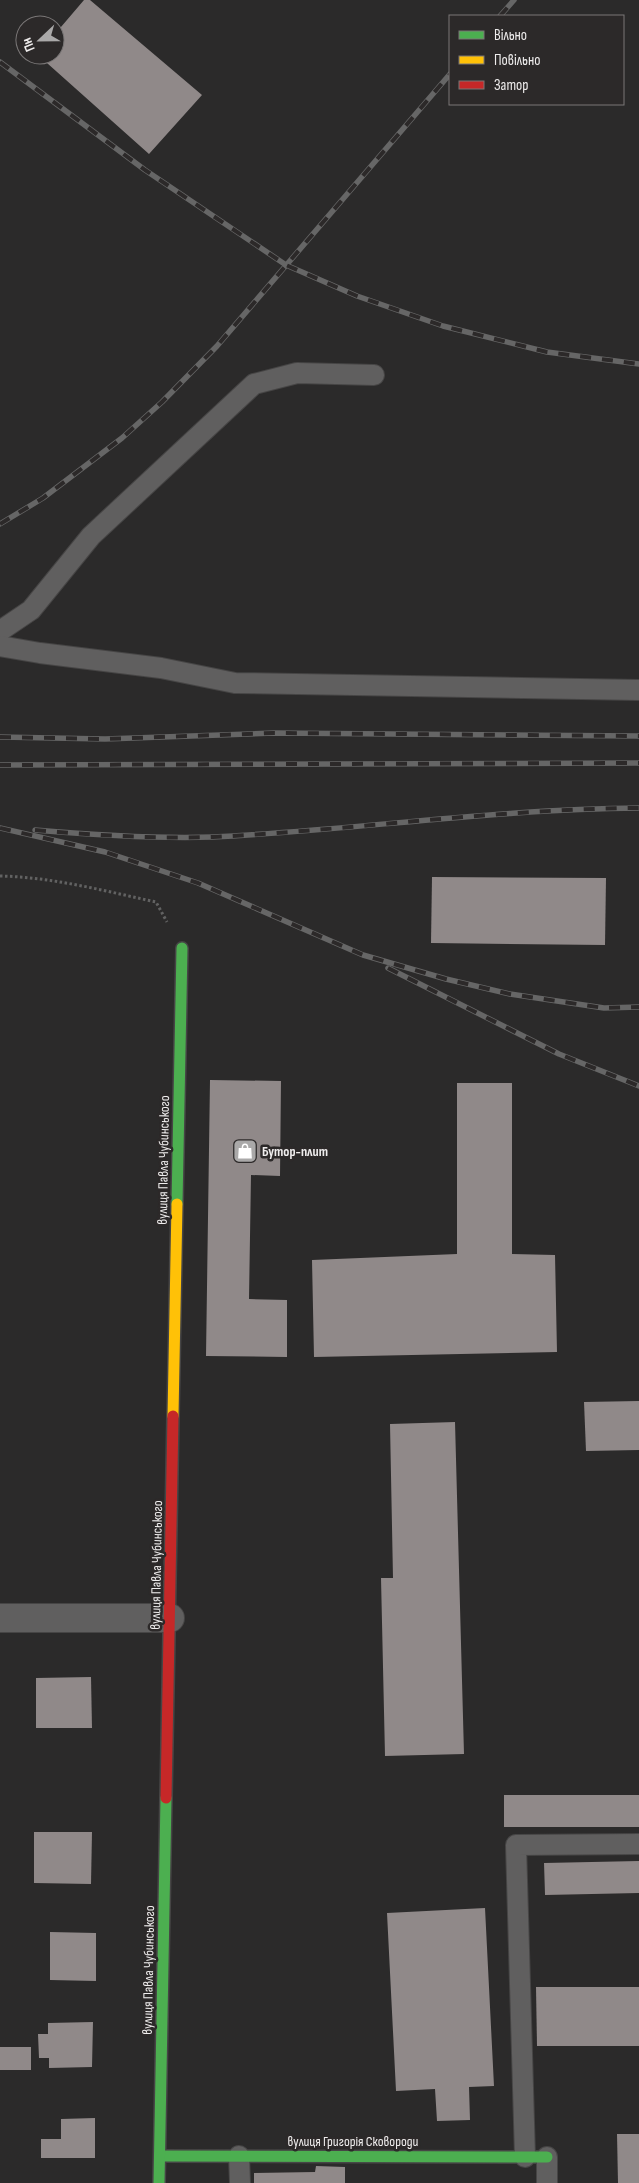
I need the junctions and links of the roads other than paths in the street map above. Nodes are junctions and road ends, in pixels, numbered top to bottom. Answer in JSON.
{"nodes":[{"id":1,"x":374,"y":375,"type":"dead end"},
{"id":2,"x":0,"y":631,"type":"edge"},
{"id":3,"x":0,"y":646,"type":"edge"},
{"id":4,"x":639,"y":690,"type":"edge"},
{"id":5,"x":182,"y":948,"type":"road end"},
{"id":6,"x":0,"y":1618,"type":"edge"},
{"id":7,"x":170,"y":1618,"type":"junction"},
{"id":8,"x":639,"y":1844,"type":"edge"},
{"id":9,"x":160,"y":2156,"type":"junction"},
{"id":10,"x":238,"y":2156,"type":"junction"},
{"id":11,"x":525,"y":2157,"type":"junction"},
{"id":12,"x":547,"y":2157,"type":"joint"},
{"id":13,"x":159,"y":2183,"type":"edge"},
{"id":14,"x":240,"y":2183,"type":"edge"},
{"id":15,"x":547,"y":2183,"type":"edge"}],
"edges":[{"from":1,"to":2,"type":"lane"},
{"from":3,"to":4,"type":"lane"},
{"from":5,"to":7,"type":"street","name":"вулиця Павла Чубинського"},
{"from":6,"to":7,"type":"street"},
{"from":7,"to":9,"type":"street","name":"вулиця Павла Чубинського"},
{"from":8,"to":11,"type":"lane"},
{"from":9,"to":10,"type":"street","name":"вулиця Григорія Сковороди"},
{"from":9,"to":13,"type":"street","name":"вулиця Павла Чубинського"},
{"from":10,"to":11,"type":"street","name":"вулиця Григорія Сковороди"},
{"from":10,"to":14,"type":"lane"},
{"from":11,"to":12,"type":"street","name":"вулиця Григорія Сковороди"},
{"from":12,"to":15,"type":"lane"}]}
